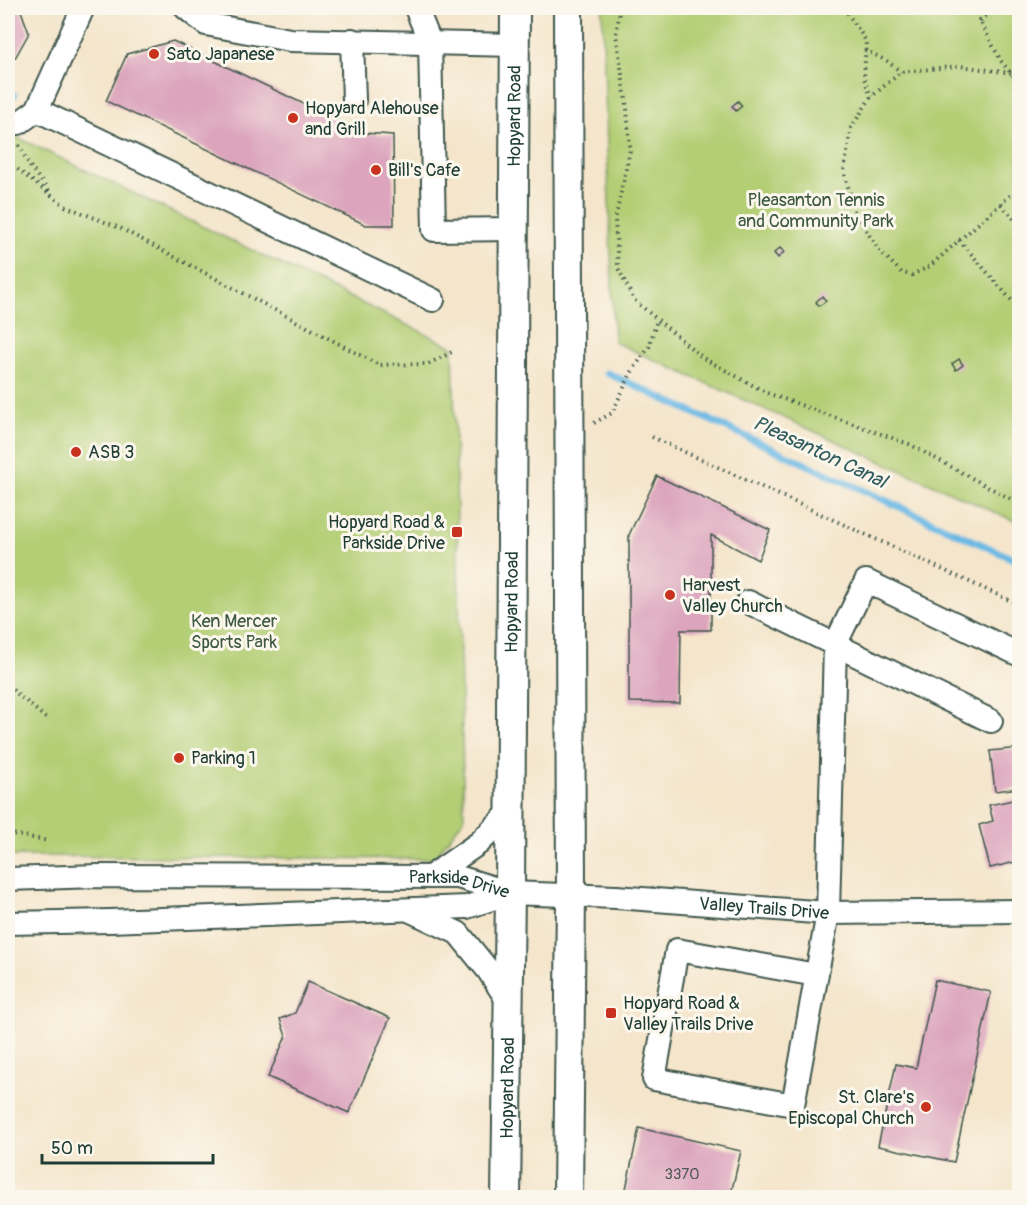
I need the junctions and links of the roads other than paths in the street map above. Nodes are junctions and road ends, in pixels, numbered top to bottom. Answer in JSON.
{"nodes":[{"id":1,"x":83,"y":8,"type":"edge"},
{"id":2,"x":186,"y":8,"type":"edge"},
{"id":3,"x":416,"y":8,"type":"edge"},
{"id":4,"x":515,"y":8,"type":"edge"},
{"id":5,"x":568,"y":8,"type":"edge"},
{"id":6,"x":352,"y":40,"type":"junction"},
{"id":7,"x":430,"y":42,"type":"junction"},
{"id":8,"x":515,"y":45,"type":"junction"},
{"id":9,"x":354,"y":100,"type":"dead end"},
{"id":10,"x":37,"y":110,"type":"junction"},
{"id":11,"x":8,"y":123,"type":"edge"},
{"id":12,"x":513,"y":229,"type":"junction"},
{"id":13,"x":433,"y":300,"type":"dead end"},
{"id":14,"x":748,"y":602,"type":"dead end"},
{"id":15,"x":835,"y":645,"type":"junction"},
{"id":16,"x":1020,"y":655,"type":"edge"},
{"id":17,"x":990,"y":721,"type":"dead end"},
{"id":18,"x":510,"y":812,"type":"junction"},
{"id":19,"x":430,"y":877,"type":"junction"},
{"id":20,"x":8,"y":879,"type":"edge"},
{"id":21,"x":510,"y":893,"type":"junction"},
{"id":22,"x":571,"y":895,"type":"junction"},
{"id":23,"x":407,"y":909,"type":"junction"},
{"id":24,"x":1020,"y":911,"type":"edge"},
{"id":25,"x":828,"y":913,"type":"junction"},
{"id":26,"x":8,"y":923,"type":"edge"},
{"id":27,"x":816,"y":975,"type":"junction"},
{"id":28,"x":508,"y":1001,"type":"junction"},
{"id":29,"x":506,"y":1197,"type":"edge"},
{"id":30,"x":568,"y":1197,"type":"edge"}],
"edges":[{"from":1,"to":10,"type":"street"},
{"from":2,"to":6,"type":"street"},
{"from":3,"to":7,"type":"street"},
{"from":4,"to":8,"type":"main road","name":"Hopyard Road"},
{"from":5,"to":22,"type":"main road"},
{"from":6,"to":7,"type":"street"},
{"from":6,"to":9,"type":"street"},
{"from":7,"to":8,"type":"street"},
{"from":7,"to":12,"type":"street"},
{"from":8,"to":12,"type":"main road","name":"Hopyard Road"},
{"from":10,"to":11,"type":"street"},
{"from":10,"to":13,"type":"street"},
{"from":12,"to":18,"type":"main road","name":"Hopyard Road"},
{"from":14,"to":15,"type":"street"},
{"from":15,"to":16,"type":"street"},
{"from":15,"to":17,"type":"street"},
{"from":15,"to":25,"type":"street"},
{"from":18,"to":19,"type":"street"},
{"from":18,"to":21,"type":"main road","name":"Hopyard Road"},
{"from":19,"to":20,"type":"street","name":"Parkside Drive"},
{"from":19,"to":21,"type":"street","name":"Parkside Drive"},
{"from":21,"to":22,"type":"street","name":"Valley Trails Drive"},
{"from":21,"to":23,"type":"street","name":"Parkside Drive"},
{"from":21,"to":28,"type":"main road","name":"Hopyard Road"},
{"from":22,"to":25,"type":"street","name":"Valley Trails Drive"},
{"from":22,"to":30,"type":"main road"},
{"from":23,"to":26,"type":"street","name":"Parkside Drive"},
{"from":23,"to":28,"type":"street"},
{"from":24,"to":25,"type":"street","name":"Valley Trails Drive"},
{"from":25,"to":27,"type":"street"},
{"from":27,"to":27,"type":"street"},
{"from":28,"to":29,"type":"main road","name":"Hopyard Road"}]}
